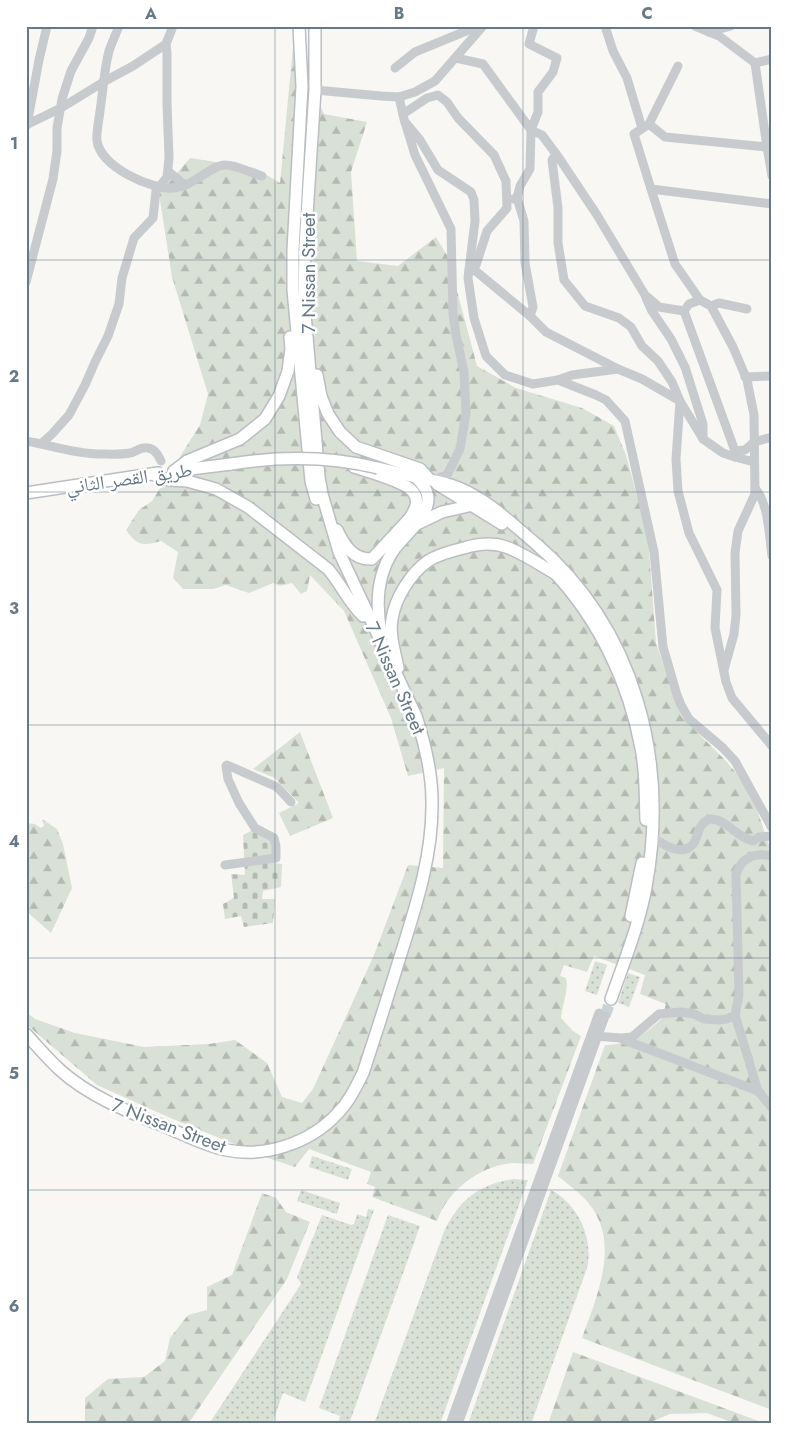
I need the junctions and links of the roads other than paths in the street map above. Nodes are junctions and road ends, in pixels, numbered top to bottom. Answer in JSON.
{"nodes":[{"id":1,"x":48,"y":26,"type":"edge"},
{"id":2,"x":93,"y":26,"type":"edge"},
{"id":3,"x":119,"y":26,"type":"edge"},
{"id":4,"x":173,"y":26,"type":"edge"},
{"id":5,"x":299,"y":26,"type":"edge"},
{"id":6,"x":315,"y":26,"type":"edge"},
{"id":7,"x":483,"y":26,"type":"edge"},
{"id":8,"x":534,"y":26,"type":"edge"},
{"id":9,"x":605,"y":26,"type":"edge"},
{"id":10,"x":694,"y":26,"type":"edge"},
{"id":11,"x":730,"y":26,"type":"edge"},
{"id":12,"x":471,"y":28,"type":"edge"},
{"id":13,"x":709,"y":32,"type":"junction"},
{"id":14,"x":166,"y":44,"type":"junction"},
{"id":15,"x":469,"y":44,"type":"junction"},
{"id":16,"x":456,"y":58,"type":"junction"},
{"id":17,"x":772,"y":60,"type":"edge"},
{"id":18,"x":755,"y":62,"type":"junction"},
{"id":19,"x":678,"y":66,"type":"dead end"},
{"id":20,"x":395,"y":68,"type":"dead end"},
{"id":21,"x":105,"y":81,"type":"junction"},
{"id":22,"x":315,"y":90,"type":"junction"},
{"id":23,"x":400,"y":96,"type":"junction"},
{"id":24,"x":62,"y":108,"type":"junction"},
{"id":25,"x":404,"y":118,"type":"junction"},
{"id":26,"x":26,"y":125,"type":"edge"},
{"id":27,"x":646,"y":126,"type":"junction"},
{"id":28,"x":531,"y":130,"type":"junction"},
{"id":29,"x":769,"y":147,"type":"edge"},
{"id":30,"x":556,"y":154,"type":"junction"},
{"id":31,"x":169,"y":172,"type":"junction"},
{"id":32,"x":262,"y":176,"type":"dead end"},
{"id":33,"x":772,"y":176,"type":"edge"},
{"id":34,"x":184,"y":185,"type":"junction"},
{"id":35,"x":158,"y":187,"type":"junction"},
{"id":36,"x":651,"y":189,"type":"junction"},
{"id":37,"x":517,"y":198,"type":"junction"},
{"id":38,"x":507,"y":199,"type":"junction"},
{"id":39,"x":772,"y":204,"type":"edge"},
{"id":40,"x":293,"y":250,"type":"junction"},
{"id":41,"x":470,"y":270,"type":"junction"},
{"id":42,"x":26,"y":282,"type":"edge"},
{"id":43,"x":645,"y":295,"type":"junction"},
{"id":44,"x":700,"y":300,"type":"junction"},
{"id":45,"x":711,"y":306,"type":"junction"},
{"id":46,"x":747,"y":309,"type":"dead end"},
{"id":47,"x":684,"y":311,"type":"junction"},
{"id":48,"x":530,"y":316,"type":"junction"},
{"id":49,"x":309,"y":352,"type":"junction"},
{"id":50,"x":618,"y":370,"type":"junction"},
{"id":51,"x":772,"y":376,"type":"edge"},
{"id":52,"x":745,"y":377,"type":"junction"},
{"id":53,"x":558,"y":380,"type":"junction"},
{"id":54,"x":680,"y":401,"type":"junction"},
{"id":55,"x":772,"y":437,"type":"edge"},
{"id":56,"x":703,"y":439,"type":"junction"},
{"id":57,"x":26,"y":441,"type":"edge"},
{"id":58,"x":754,"y":442,"type":"junction"},
{"id":59,"x":42,"y":443,"type":"junction"},
{"id":60,"x":735,"y":454,"type":"junction"},
{"id":61,"x":161,"y":461,"type":"dead end"},
{"id":62,"x":754,"y":462,"type":"junction"},
{"id":63,"x":174,"y":471,"type":"junction"},
{"id":64,"x":377,"y":471,"type":"junction"},
{"id":65,"x":152,"y":474,"type":"junction"},
{"id":66,"x":416,"y":477,"type":"junction"},
{"id":67,"x":430,"y":480,"type":"junction"},
{"id":68,"x":754,"y":487,"type":"junction"},
{"id":69,"x":26,"y":493,"type":"edge"},
{"id":70,"x":322,"y":494,"type":"junction"},
{"id":71,"x":473,"y":505,"type":"junction"},
{"id":72,"x":413,"y":526,"type":"junction"},
{"id":73,"x":772,"y":556,"type":"edge"},
{"id":74,"x":556,"y":574,"type":"junction"},
{"id":75,"x":363,"y":616,"type":"junction"},
{"id":76,"x":386,"y":652,"type":"junction"},
{"id":77,"x":724,"y":670,"type":"junction"},
{"id":78,"x":400,"y":682,"type":"junction"},
{"id":79,"x":772,"y":746,"type":"edge"},
{"id":80,"x":291,"y":802,"type":"dead end"},
{"id":81,"x":772,"y":828,"type":"edge"},
{"id":82,"x":772,"y":836,"type":"edge"},
{"id":83,"x":653,"y":837,"type":"junction"},
{"id":84,"x":759,"y":837,"type":"junction"},
{"id":85,"x":772,"y":840,"type":"edge"},
{"id":86,"x":772,"y":856,"type":"edge"},
{"id":87,"x":225,"y":865,"type":"dead end"},
{"id":88,"x":602,"y":1014,"type":"tunnel mouth"},
{"id":89,"x":735,"y":1015,"type":"junction"},
{"id":90,"x":26,"y":1024,"type":"edge"},
{"id":91,"x":26,"y":1034,"type":"edge"},
{"id":92,"x":594,"y":1036,"type":"junction"},
{"id":93,"x":621,"y":1038,"type":"junction"},
{"id":94,"x":758,"y":1091,"type":"junction"},
{"id":95,"x":772,"y":1108,"type":"edge"},
{"id":96,"x":450,"y":1424,"type":"edge"},
{"id":97,"x":458,"y":1424,"type":"edge"}],
"edges":[{"from":1,"to":26,"type":"street"},
{"from":2,"to":24,"type":"street"},
{"from":3,"to":21,"type":"street"},
{"from":4,"to":14,"type":"street"},
{"from":5,"to":40,"type":"main road","name":"7 Nissan Street"},
{"from":6,"to":22,"type":"main road","name":"7 Nissan Street"},
{"from":7,"to":15,"type":"street"},
{"from":8,"to":28,"type":"street"},
{"from":9,"to":27,"type":"street"},
{"from":10,"to":13,"type":"street"},
{"from":11,"to":13,"type":"street"},
{"from":12,"to":15,"type":"street"},
{"from":12,"to":20,"type":"street"},
{"from":13,"to":18,"type":"street"},
{"from":14,"to":21,"type":"street"},
{"from":14,"to":31,"type":"street"},
{"from":15,"to":16,"type":"street"},
{"from":16,"to":23,"type":"street"},
{"from":16,"to":28,"type":"street"},
{"from":17,"to":18,"type":"street"},
{"from":18,"to":29,"type":"street"},
{"from":19,"to":27,"type":"street"},
{"from":21,"to":24,"type":"street"},
{"from":21,"to":35,"type":"street"},
{"from":22,"to":23,"type":"street"},
{"from":22,"to":49,"type":"main road","name":"7 Nissan Street"},
{"from":23,"to":25,"type":"street"},
{"from":24,"to":26,"type":"street"},
{"from":24,"to":42,"type":"street"},
{"from":25,"to":38,"type":"street"},
{"from":25,"to":41,"type":"street"},
{"from":25,"to":67,"type":"street"},
{"from":27,"to":29,"type":"street"},
{"from":27,"to":36,"type":"street"},
{"from":28,"to":30,"type":"street"},
{"from":28,"to":37,"type":"street"},
{"from":29,"to":33,"type":"street"},
{"from":30,"to":43,"type":"street"},
{"from":30,"to":54,"type":"street"},
{"from":31,"to":34,"type":"street"},
{"from":31,"to":35,"type":"street"},
{"from":32,"to":34,"type":"street"},
{"from":34,"to":35,"type":"street"},
{"from":35,"to":59,"type":"street"},
{"from":36,"to":39,"type":"street"},
{"from":36,"to":44,"type":"street"},
{"from":37,"to":38,"type":"street"},
{"from":37,"to":48,"type":"street"},
{"from":38,"to":41,"type":"street"},
{"from":40,"to":63,"type":"main road"},
{"from":40,"to":75,"type":"main road","name":"7 Nissan Street"},
{"from":41,"to":48,"type":"street"},
{"from":41,"to":53,"type":"street"},
{"from":43,"to":47,"type":"street"},
{"from":43,"to":56,"type":"street"},
{"from":44,"to":45,"type":"street"},
{"from":44,"to":47,"type":"street"},
{"from":45,"to":46,"type":"street"},
{"from":45,"to":52,"type":"street"},
{"from":47,"to":60,"type":"street"},
{"from":48,"to":50,"type":"street"},
{"from":49,"to":67,"type":"main road"},
{"from":49,"to":70,"type":"main road","name":"7 Nissan Street"},
{"from":50,"to":53,"type":"street"},
{"from":50,"to":54,"type":"street"},
{"from":51,"to":52,"type":"street"},
{"from":52,"to":58,"type":"street"},
{"from":53,"to":81,"type":"street"},
{"from":54,"to":56,"type":"street"},
{"from":54,"to":77,"type":"street"},
{"from":55,"to":58,"type":"street"},
{"from":56,"to":60,"type":"street"},
{"from":57,"to":59,"type":"street"},
{"from":58,"to":60,"type":"street"},
{"from":58,"to":62,"type":"street"},
{"from":59,"to":61,"type":"street"},
{"from":60,"to":62,"type":"street"},
{"from":62,"to":68,"type":"street"},
{"from":63,"to":64,"type":"main road","name":"طريق القصر الثاني","bridge":true},
{"from":63,"to":65,"type":"main road","name":"طريق القصر الثاني"},
{"from":64,"to":66,"type":"main road"},
{"from":64,"to":70,"type":"main road"},
{"from":65,"to":69,"type":"main road","name":"طريق القصر الثاني"},
{"from":65,"to":75,"type":"main road"},
{"from":66,"to":67,"type":"main road"},
{"from":66,"to":72,"type":"main road"},
{"from":67,"to":71,"type":"main road"},
{"from":67,"to":83,"type":"main road"},
{"from":68,"to":73,"type":"street"},
{"from":68,"to":77,"type":"street"},
{"from":70,"to":76,"type":"main road","name":"7 Nissan Street"},
{"from":71,"to":72,"type":"main road"},
{"from":71,"to":74,"type":"main road"},
{"from":72,"to":76,"type":"main road"},
{"from":74,"to":78,"type":"main road"},
{"from":74,"to":83,"type":"main road"},
{"from":75,"to":90,"type":"main road","name":"7 Nissan Street"},
{"from":76,"to":78,"type":"main road","name":"7 Nissan Street"},
{"from":77,"to":79,"type":"street"},
{"from":78,"to":91,"type":"main road","name":"7 Nissan Street"},
{"from":80,"to":87,"type":"street"},
{"from":82,"to":84,"type":"street"},
{"from":83,"to":84,"type":"street"},
{"from":84,"to":85,"type":"street"},
{"from":86,"to":89,"type":"street"},
{"from":88,"to":92,"type":"street"},
{"from":89,"to":93,"type":"street"},
{"from":89,"to":94,"type":"street"},
{"from":92,"to":93,"type":"street"},
{"from":92,"to":96,"type":"street"},
{"from":92,"to":97,"type":"street"},
{"from":93,"to":94,"type":"street"},
{"from":94,"to":95,"type":"street"}]}
